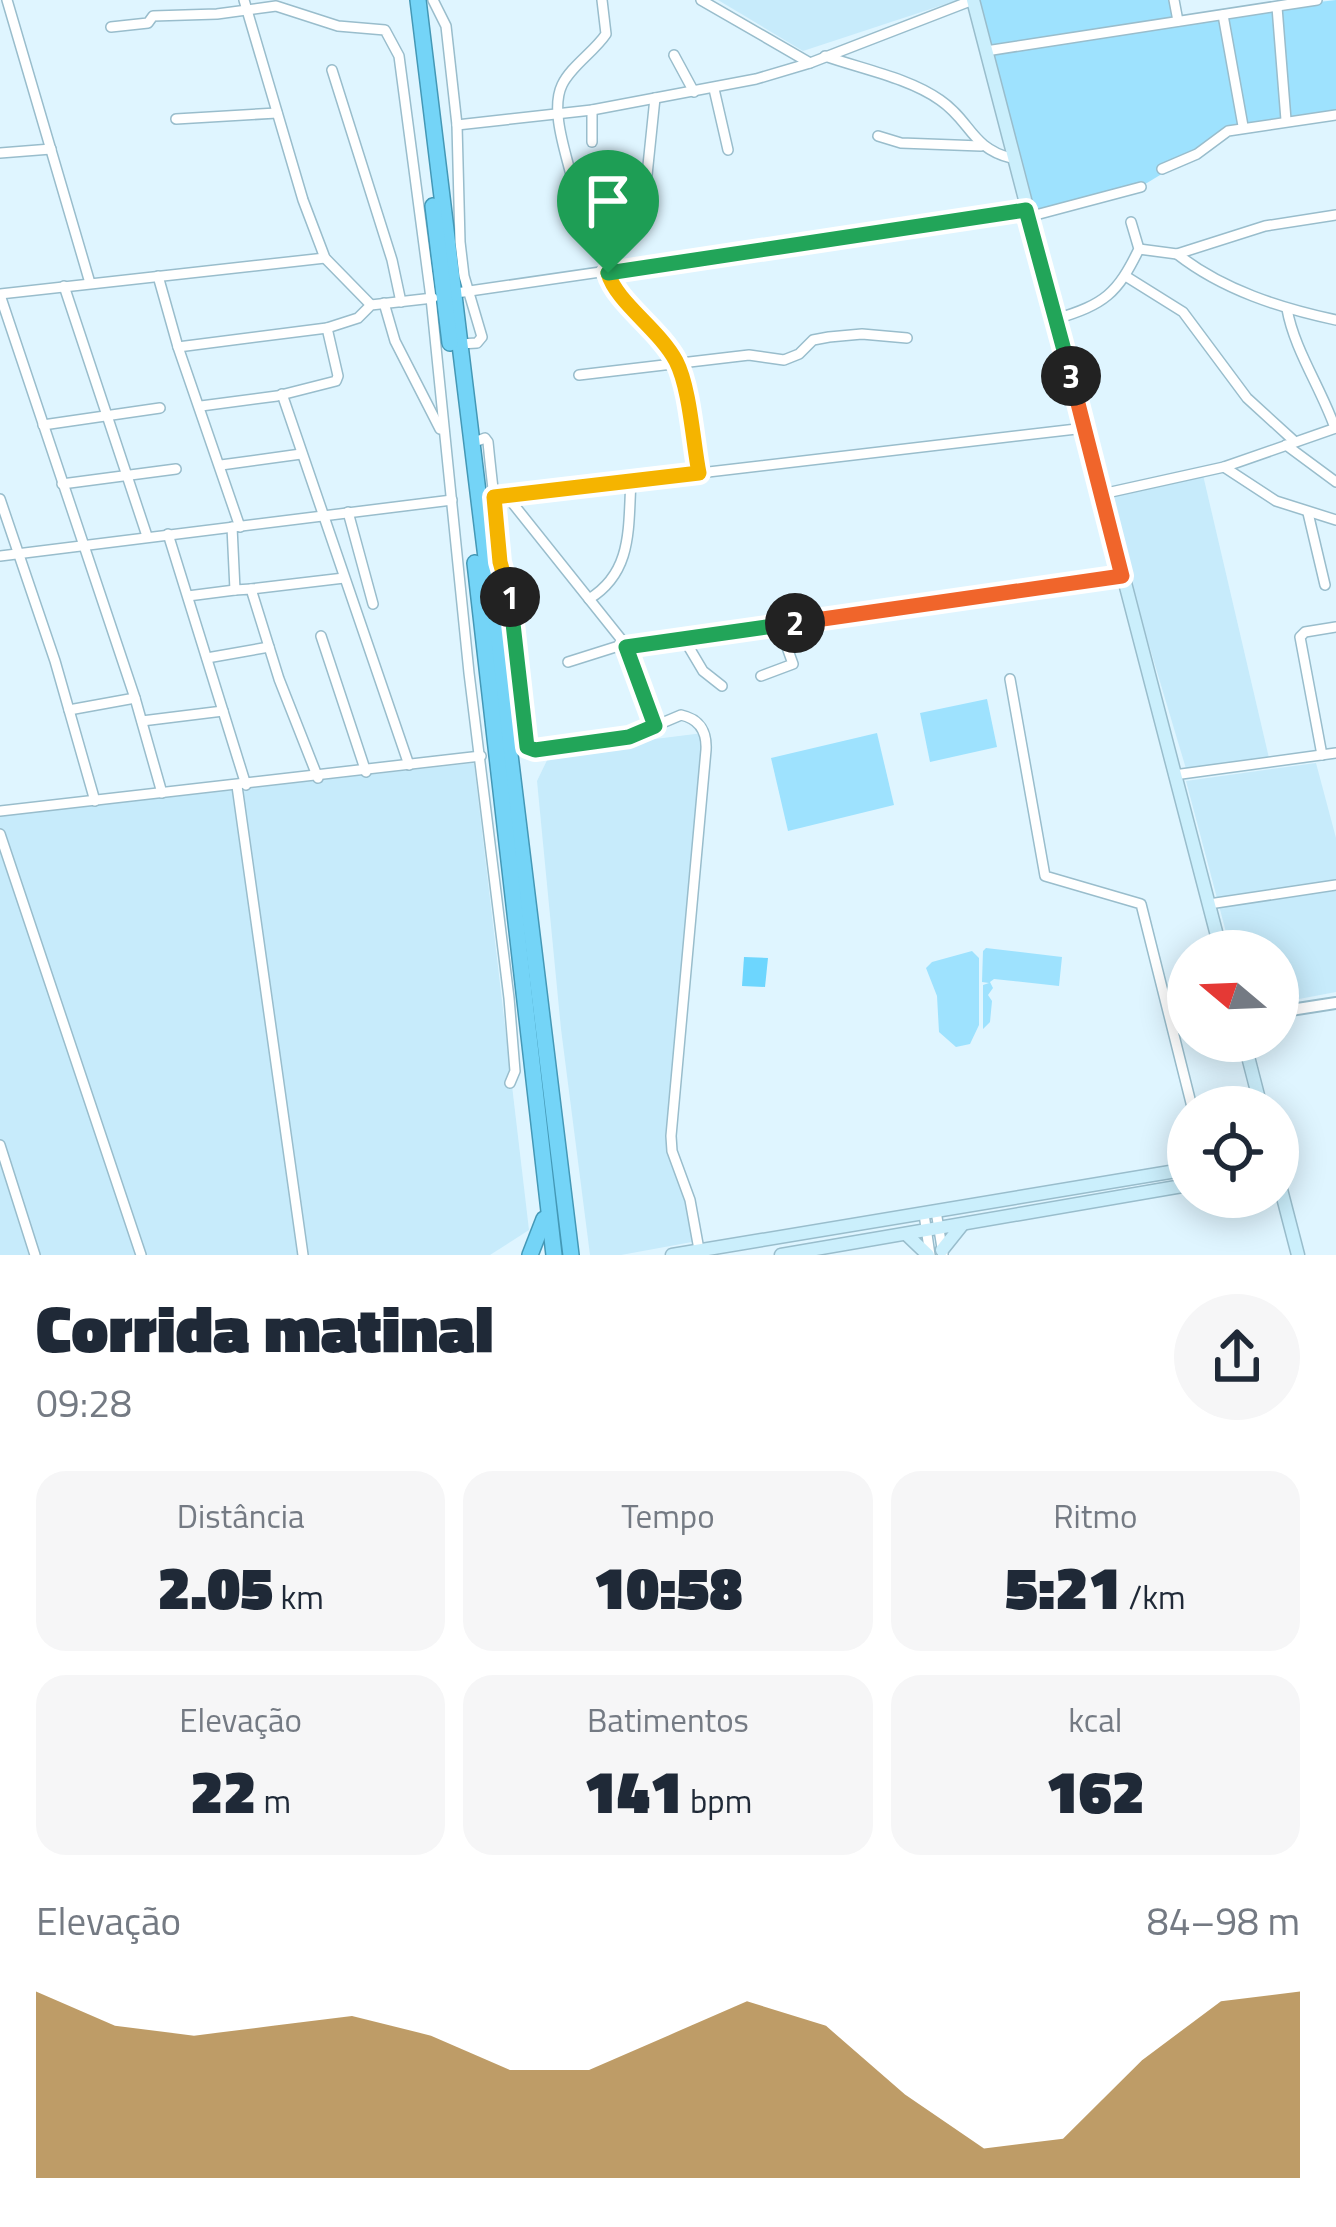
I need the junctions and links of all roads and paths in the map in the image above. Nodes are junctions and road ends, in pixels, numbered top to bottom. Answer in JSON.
{"nodes":[{"id":1,"x":7,"y":0,"type":"edge"},
{"id":2,"x":409,"y":0,"type":"edge"},
{"id":3,"x":418,"y":0,"type":"edge"},
{"id":4,"x":434,"y":0,"type":"edge"},
{"id":5,"x":602,"y":0,"type":"edge"},
{"id":6,"x":700,"y":0,"type":"edge"},
{"id":7,"x":973,"y":0,"type":"edge"},
{"id":8,"x":1174,"y":0,"type":"edge"},
{"id":9,"x":1316,"y":0,"type":"edge"},
{"id":10,"x":150,"y":3,"type":"dead end"},
{"id":11,"x":272,"y":3,"type":"edge"},
{"id":12,"x":245,"y":4,"type":"edge"},
{"id":13,"x":1284,"y":4,"type":"edge"},
{"id":14,"x":1223,"y":15,"type":"junction"},
{"id":15,"x":153,"y":16,"type":"junction"},
{"id":16,"x":1178,"y":22,"type":"junction"},
{"id":17,"x":111,"y":27,"type":"dead end"},
{"id":18,"x":16,"y":31,"type":"junction"},
{"id":19,"x":0,"y":32,"type":"edge"},
{"id":20,"x":986,"y":51,"type":"junction"},
{"id":21,"x":674,"y":55,"type":"dead end"},
{"id":22,"x":825,"y":56,"type":"junction"},
{"id":23,"x":810,"y":63,"type":"junction"},
{"id":24,"x":332,"y":70,"type":"dead end"},
{"id":25,"x":714,"y":89,"type":"junction"},
{"id":26,"x":694,"y":92,"type":"junction"},
{"id":27,"x":655,"y":98,"type":"junction"},
{"id":28,"x":592,"y":110,"type":"junction"},
{"id":29,"x":277,"y":113,"type":"junction"},
{"id":30,"x":559,"y":114,"type":"junction"},
{"id":31,"x":1336,"y":115,"type":"edge"},
{"id":32,"x":176,"y":119,"type":"dead end"},
{"id":33,"x":1286,"y":120,"type":"junction"},
{"id":34,"x":457,"y":124,"type":"junction"},
{"id":35,"x":1243,"y":126,"type":"junction"},
{"id":36,"x":878,"y":136,"type":"dead end"},
{"id":37,"x":592,"y":142,"type":"dead end"},
{"id":38,"x":981,"y":146,"type":"junction"},
{"id":39,"x":51,"y":148,"type":"junction"},
{"id":40,"x":728,"y":150,"type":"dead end"},
{"id":41,"x":0,"y":153,"type":"edge"},
{"id":42,"x":1011,"y":158,"type":"junction"},
{"id":43,"x":1162,"y":169,"type":"dead end"},
{"id":44,"x":647,"y":175,"type":"dead end"},
{"id":45,"x":572,"y":179,"type":"dead end"},
{"id":46,"x":1142,"y":187,"type":"dead end"},
{"id":47,"x":1027,"y":213,"type":"junction"},
{"id":48,"x":1336,"y":215,"type":"edge"},
{"id":49,"x":1131,"y":222,"type":"dead end"},
{"id":50,"x":1139,"y":249,"type":"junction"},
{"id":51,"x":1178,"y":254,"type":"junction"},
{"id":52,"x":326,"y":258,"type":"junction"},
{"id":53,"x":608,"y":273,"type":"junction"},
{"id":54,"x":158,"y":276,"type":"junction"},
{"id":55,"x":1127,"y":277,"type":"junction"},
{"id":56,"x":90,"y":283,"type":"junction"},
{"id":57,"x":64,"y":286,"type":"junction"},
{"id":58,"x":0,"y":294,"type":"edge"},
{"id":59,"x":450,"y":295,"type":"junction"},
{"id":60,"x":401,"y":302,"type":"junction"},
{"id":61,"x":384,"y":303,"type":"junction"},
{"id":62,"x":371,"y":305,"type":"junction"},
{"id":63,"x":1287,"y":309,"type":"junction"},
{"id":64,"x":1056,"y":319,"type":"junction"},
{"id":65,"x":1336,"y":320,"type":"edge"},
{"id":66,"x":327,"y":328,"type":"junction"},
{"id":67,"x":908,"y":338,"type":"dead end"},
{"id":68,"x":178,"y":347,"type":"junction"},
{"id":69,"x":679,"y":365,"type":"junction"},
{"id":70,"x":579,"y":375,"type":"dead end"},
{"id":71,"x":282,"y":394,"type":"junction"},
{"id":72,"x":201,"y":406,"type":"junction"},
{"id":73,"x":160,"y":408,"type":"dead end"},
{"id":74,"x":110,"y":416,"type":"junction"},
{"id":75,"x":43,"y":424,"type":"junction"},
{"id":76,"x":1084,"y":428,"type":"junction"},
{"id":77,"x":1336,"y":428,"type":"edge"},
{"id":78,"x":1290,"y":442,"type":"junction"},
{"id":79,"x":472,"y":443,"type":"junction"},
{"id":80,"x":445,"y":445,"type":"junction"},
{"id":81,"x":301,"y":454,"type":"junction"},
{"id":82,"x":221,"y":465,"type":"junction"},
{"id":83,"x":1224,"y":466,"type":"junction"},
{"id":84,"x":176,"y":469,"type":"dead end"},
{"id":85,"x":699,"y":473,"type":"junction"},
{"id":86,"x":130,"y":475,"type":"junction"},
{"id":87,"x":631,"y":482,"type":"junction"},
{"id":88,"x":1336,"y":482,"type":"edge"},
{"id":89,"x":62,"y":484,"type":"junction"},
{"id":90,"x":1102,"y":494,"type":"junction"},
{"id":91,"x":506,"y":495,"type":"junction"},
{"id":92,"x":494,"y":497,"type":"junction"},
{"id":93,"x":0,"y":499,"type":"edge"},
{"id":94,"x":452,"y":500,"type":"junction"},
{"id":95,"x":348,"y":512,"type":"junction"},
{"id":96,"x":1308,"y":513,"type":"junction"},
{"id":97,"x":322,"y":515,"type":"junction"},
{"id":98,"x":1336,"y":520,"type":"edge"},
{"id":99,"x":236,"y":527,"type":"junction"},
{"id":100,"x":168,"y":534,"type":"junction"},
{"id":101,"x":147,"y":536,"type":"junction"},
{"id":102,"x":85,"y":545,"type":"junction"},
{"id":103,"x":19,"y":554,"type":"junction"},
{"id":104,"x":0,"y":556,"type":"edge"},
{"id":105,"x":1122,"y":576,"type":"junction"},
{"id":106,"x":344,"y":578,"type":"junction"},
{"id":107,"x":1325,"y":585,"type":"dead end"},
{"id":108,"x":251,"y":589,"type":"junction"},
{"id":109,"x":235,"y":590,"type":"junction"},
{"id":110,"x":188,"y":596,"type":"junction"},
{"id":111,"x":589,"y":599,"type":"junction"},
{"id":112,"x":373,"y":604,"type":"dead end"},
{"id":113,"x":778,"y":625,"type":"junction"},
{"id":114,"x":1336,"y":628,"type":"edge"},
{"id":115,"x":321,"y":636,"type":"dead end"},
{"id":116,"x":684,"y":639,"type":"junction"},
{"id":117,"x":626,"y":645,"type":"junction"},
{"id":118,"x":269,"y":647,"type":"junction"},
{"id":119,"x":208,"y":658,"type":"junction"},
{"id":120,"x":568,"y":662,"type":"dead end"},
{"id":121,"x":761,"y":676,"type":"dead end"},
{"id":122,"x":1010,"y":680,"type":"dead end"},
{"id":123,"x":722,"y":686,"type":"dead end"},
{"id":124,"x":135,"y":698,"type":"junction"},
{"id":125,"x":69,"y":710,"type":"junction"},
{"id":126,"x":224,"y":711,"type":"junction"},
{"id":127,"x":504,"y":720,"type":"junction"},
{"id":128,"x":142,"y":722,"type":"junction"},
{"id":129,"x":655,"y":726,"type":"junction"},
{"id":130,"x":527,"y":747,"type":"junction"},
{"id":131,"x":1336,"y":753,"type":"edge"},
{"id":132,"x":1322,"y":755,"type":"junction"},
{"id":133,"x":481,"y":756,"type":"junction"},
{"id":134,"x":409,"y":765,"type":"junction"},
{"id":135,"x":366,"y":772,"type":"junction"},
{"id":136,"x":1174,"y":775,"type":"junction"},
{"id":137,"x":318,"y":778,"type":"junction"},
{"id":138,"x":241,"y":785,"type":"junction"},
{"id":139,"x":162,"y":793,"type":"junction"},
{"id":140,"x":95,"y":801,"type":"junction"},
{"id":141,"x":0,"y":811,"type":"edge"},
{"id":142,"x":0,"y":834,"type":"edge"},
{"id":143,"x":1336,"y":885,"type":"edge"},
{"id":144,"x":1209,"y":904,"type":"junction"},
{"id":145,"x":1216,"y":930,"type":"edge"},
{"id":146,"x":1336,"y":1003,"type":"edge"},
{"id":147,"x":1299,"y":1009,"type":"edge"},
{"id":148,"x":510,"y":1083,"type":"dead end"},
{"id":149,"x":1187,"y":1086,"type":"edge"},
{"id":150,"x":0,"y":1145,"type":"edge"},
{"id":151,"x":544,"y":1170,"type":"junction"},
{"id":152,"x":1167,"y":1173,"type":"edge"},
{"id":153,"x":1167,"y":1189,"type":"edge"},
{"id":154,"x":930,"y":1213,"type":"junction"},
{"id":155,"x":1288,"y":1218,"type":"edge"},
{"id":156,"x":963,"y":1225,"type":"junction"},
{"id":157,"x":932,"y":1229,"type":"junction"},
{"id":158,"x":906,"y":1234,"type":"junction"},
{"id":159,"x":700,"y":1253,"type":"edge"},
{"id":160,"x":138,"y":1254,"type":"edge"},
{"id":161,"x":567,"y":1254,"type":"edge"},
{"id":162,"x":936,"y":1254,"type":"edge"},
{"id":163,"x":35,"y":1255,"type":"edge"},
{"id":164,"x":303,"y":1255,"type":"edge"},
{"id":165,"x":530,"y":1255,"type":"edge"},
{"id":166,"x":672,"y":1255,"type":"edge"},
{"id":167,"x":781,"y":1255,"type":"edge"},
{"id":168,"x":1298,"y":1255,"type":"edge"}],
"edges":[{"from":1,"to":18,"type":"street"},
{"from":2,"to":59,"type":"highway"},
{"from":3,"to":59,"type":"highway"},
{"from":4,"to":34,"type":"street"},
{"from":5,"to":30,"type":"street"},
{"from":6,"to":23,"type":"street"},
{"from":7,"to":20,"type":"main road"},
{"from":7,"to":22,"type":"street"},
{"from":8,"to":16,"type":"street"},
{"from":9,"to":13,"type":"street"},
{"from":10,"to":15,"type":"street"},
{"from":11,"to":12,"type":"street"},
{"from":11,"to":59,"type":"street"},
{"from":12,"to":15,"type":"street"},
{"from":12,"to":29,"type":"street"},
{"from":13,"to":14,"type":"street"},
{"from":13,"to":33,"type":"street"},
{"from":14,"to":16,"type":"street"},
{"from":14,"to":35,"type":"street"},
{"from":15,"to":17,"type":"street"},
{"from":16,"to":20,"type":"street"},
{"from":18,"to":19,"type":"street"},
{"from":18,"to":39,"type":"street"},
{"from":20,"to":42,"type":"main road"},
{"from":21,"to":26,"type":"street"},
{"from":22,"to":23,"type":"street"},
{"from":22,"to":38,"type":"street"},
{"from":23,"to":25,"type":"street"},
{"from":24,"to":60,"type":"street"},
{"from":25,"to":26,"type":"street"},
{"from":25,"to":40,"type":"street"},
{"from":26,"to":27,"type":"street"},
{"from":27,"to":28,"type":"street"},
{"from":27,"to":44,"type":"street"},
{"from":28,"to":30,"type":"street"},
{"from":28,"to":37,"type":"street"},
{"from":29,"to":32,"type":"street"},
{"from":29,"to":52,"type":"street"},
{"from":30,"to":34,"type":"street"},
{"from":30,"to":45,"type":"street"},
{"from":31,"to":33,"type":"street"},
{"from":33,"to":35,"type":"street"},
{"from":34,"to":59,"type":"street"},
{"from":35,"to":43,"type":"street"},
{"from":36,"to":38,"type":"street"},
{"from":38,"to":42,"type":"street"},
{"from":39,"to":41,"type":"street"},
{"from":39,"to":56,"type":"street"},
{"from":42,"to":47,"type":"main road"},
{"from":46,"to":47,"type":"street"},
{"from":47,"to":53,"type":"street"},
{"from":47,"to":64,"type":"main road"},
{"from":48,"to":51,"type":"street"},
{"from":49,"to":50,"type":"street"},
{"from":50,"to":51,"type":"street"},
{"from":50,"to":55,"type":"street"},
{"from":51,"to":63,"type":"street"},
{"from":52,"to":54,"type":"street"},
{"from":52,"to":62,"type":"street"},
{"from":53,"to":59,"type":"street"},
{"from":53,"to":69,"type":"street"},
{"from":54,"to":56,"type":"street"},
{"from":54,"to":68,"type":"street"},
{"from":55,"to":64,"type":"street"},
{"from":55,"to":78,"type":"street"},
{"from":56,"to":57,"type":"street"},
{"from":57,"to":58,"type":"street"},
{"from":57,"to":74,"type":"street"},
{"from":58,"to":75,"type":"street"},
{"from":59,"to":60,"type":"street"},
{"from":59,"to":79,"type":"highway"},
{"from":59,"to":80,"type":"street"},
{"from":59,"to":151,"type":"highway"},
{"from":60,"to":61,"type":"street"},
{"from":61,"to":62,"type":"street"},
{"from":61,"to":80,"type":"street"},
{"from":62,"to":66,"type":"street"},
{"from":63,"to":65,"type":"street"},
{"from":63,"to":77,"type":"street"},
{"from":64,"to":76,"type":"main road"},
{"from":66,"to":68,"type":"street"},
{"from":66,"to":71,"type":"street"},
{"from":67,"to":69,"type":"street"},
{"from":68,"to":72,"type":"street"},
{"from":69,"to":70,"type":"street"},
{"from":69,"to":85,"type":"street"},
{"from":71,"to":72,"type":"street"},
{"from":71,"to":81,"type":"street"},
{"from":72,"to":82,"type":"street"},
{"from":73,"to":74,"type":"street"},
{"from":74,"to":75,"type":"street"},
{"from":74,"to":86,"type":"street"},
{"from":75,"to":89,"type":"street"},
{"from":76,"to":85,"type":"street"},
{"from":76,"to":90,"type":"main road"},
{"from":77,"to":78,"type":"street"},
{"from":78,"to":83,"type":"street"},
{"from":78,"to":88,"type":"street"},
{"from":79,"to":92,"type":"street"},
{"from":79,"to":127,"type":"highway"},
{"from":80,"to":94,"type":"street"},
{"from":81,"to":82,"type":"street"},
{"from":81,"to":97,"type":"street"},
{"from":82,"to":99,"type":"street"},
{"from":83,"to":90,"type":"street"},
{"from":83,"to":96,"type":"street"},
{"from":84,"to":86,"type":"street"},
{"from":85,"to":87,"type":"street"},
{"from":86,"to":89,"type":"street"},
{"from":86,"to":101,"type":"street"},
{"from":87,"to":91,"type":"street"},
{"from":87,"to":111,"type":"street"},
{"from":89,"to":102,"type":"street"},
{"from":90,"to":105,"type":"main road"},
{"from":91,"to":92,"type":"street"},
{"from":91,"to":111,"type":"street"},
{"from":92,"to":130,"type":"street"},
{"from":93,"to":103,"type":"street"},
{"from":94,"to":95,"type":"street"},
{"from":94,"to":133,"type":"street"},
{"from":95,"to":97,"type":"street"},
{"from":95,"to":112,"type":"street"},
{"from":96,"to":98,"type":"street"},
{"from":96,"to":107,"type":"street"},
{"from":97,"to":99,"type":"street"},
{"from":97,"to":106,"type":"street"},
{"from":99,"to":100,"type":"street"},
{"from":99,"to":109,"type":"street"},
{"from":100,"to":101,"type":"street"},
{"from":100,"to":110,"type":"street"},
{"from":101,"to":102,"type":"street"},
{"from":102,"to":103,"type":"street"},
{"from":102,"to":124,"type":"street"},
{"from":103,"to":104,"type":"street"},
{"from":103,"to":125,"type":"street"},
{"from":105,"to":113,"type":"street"},
{"from":105,"to":136,"type":"main road"},
{"from":106,"to":108,"type":"street"},
{"from":106,"to":134,"type":"street"},
{"from":108,"to":109,"type":"street"},
{"from":108,"to":118,"type":"street"},
{"from":109,"to":110,"type":"street"},
{"from":110,"to":119,"type":"street"},
{"from":111,"to":117,"type":"street"},
{"from":113,"to":116,"type":"street"},
{"from":113,"to":121,"type":"street"},
{"from":114,"to":132,"type":"street"},
{"from":115,"to":135,"type":"street"},
{"from":116,"to":117,"type":"street"},
{"from":116,"to":123,"type":"street"},
{"from":117,"to":120,"type":"street"},
{"from":117,"to":129,"type":"street"},
{"from":118,"to":119,"type":"street"},
{"from":118,"to":137,"type":"street"},
{"from":119,"to":126,"type":"street"},
{"from":122,"to":149,"type":"street"},
{"from":124,"to":125,"type":"street"},
{"from":124,"to":128,"type":"street"},
{"from":125,"to":140,"type":"street"},
{"from":126,"to":128,"type":"street"},
{"from":126,"to":138,"type":"street"},
{"from":127,"to":130,"type":"street"},
{"from":127,"to":161,"type":"highway"},
{"from":128,"to":139,"type":"street"},
{"from":129,"to":130,"type":"street"},
{"from":129,"to":159,"type":"street"},
{"from":131,"to":132,"type":"street"},
{"from":132,"to":136,"type":"street"},
{"from":133,"to":134,"type":"street"},
{"from":133,"to":148,"type":"street"},
{"from":134,"to":135,"type":"street"},
{"from":135,"to":137,"type":"street"},
{"from":136,"to":144,"type":"main road"},
{"from":137,"to":138,"type":"street"},
{"from":138,"to":139,"type":"street"},
{"from":138,"to":164,"type":"street"},
{"from":139,"to":140,"type":"street"},
{"from":140,"to":141,"type":"street"},
{"from":142,"to":160,"type":"street"},
{"from":143,"to":144,"type":"street"},
{"from":144,"to":145,"type":"main road"},
{"from":146,"to":147,"type":"street"},
{"from":150,"to":163,"type":"street"},
{"from":151,"to":161,"type":"highway"},
{"from":151,"to":165,"type":"highway"},
{"from":152,"to":154,"type":"main road"},
{"from":153,"to":156,"type":"main road"},
{"from":154,"to":157,"type":"street"},
{"from":154,"to":159,"type":"main road"},
{"from":155,"to":168,"type":"main road"},
{"from":156,"to":157,"type":"main road"},
{"from":156,"to":162,"type":"main road"},
{"from":157,"to":158,"type":"main road"},
{"from":157,"to":162,"type":"street"},
{"from":158,"to":162,"type":"main road"},
{"from":158,"to":167,"type":"main road"},
{"from":159,"to":166,"type":"main road"}]}
